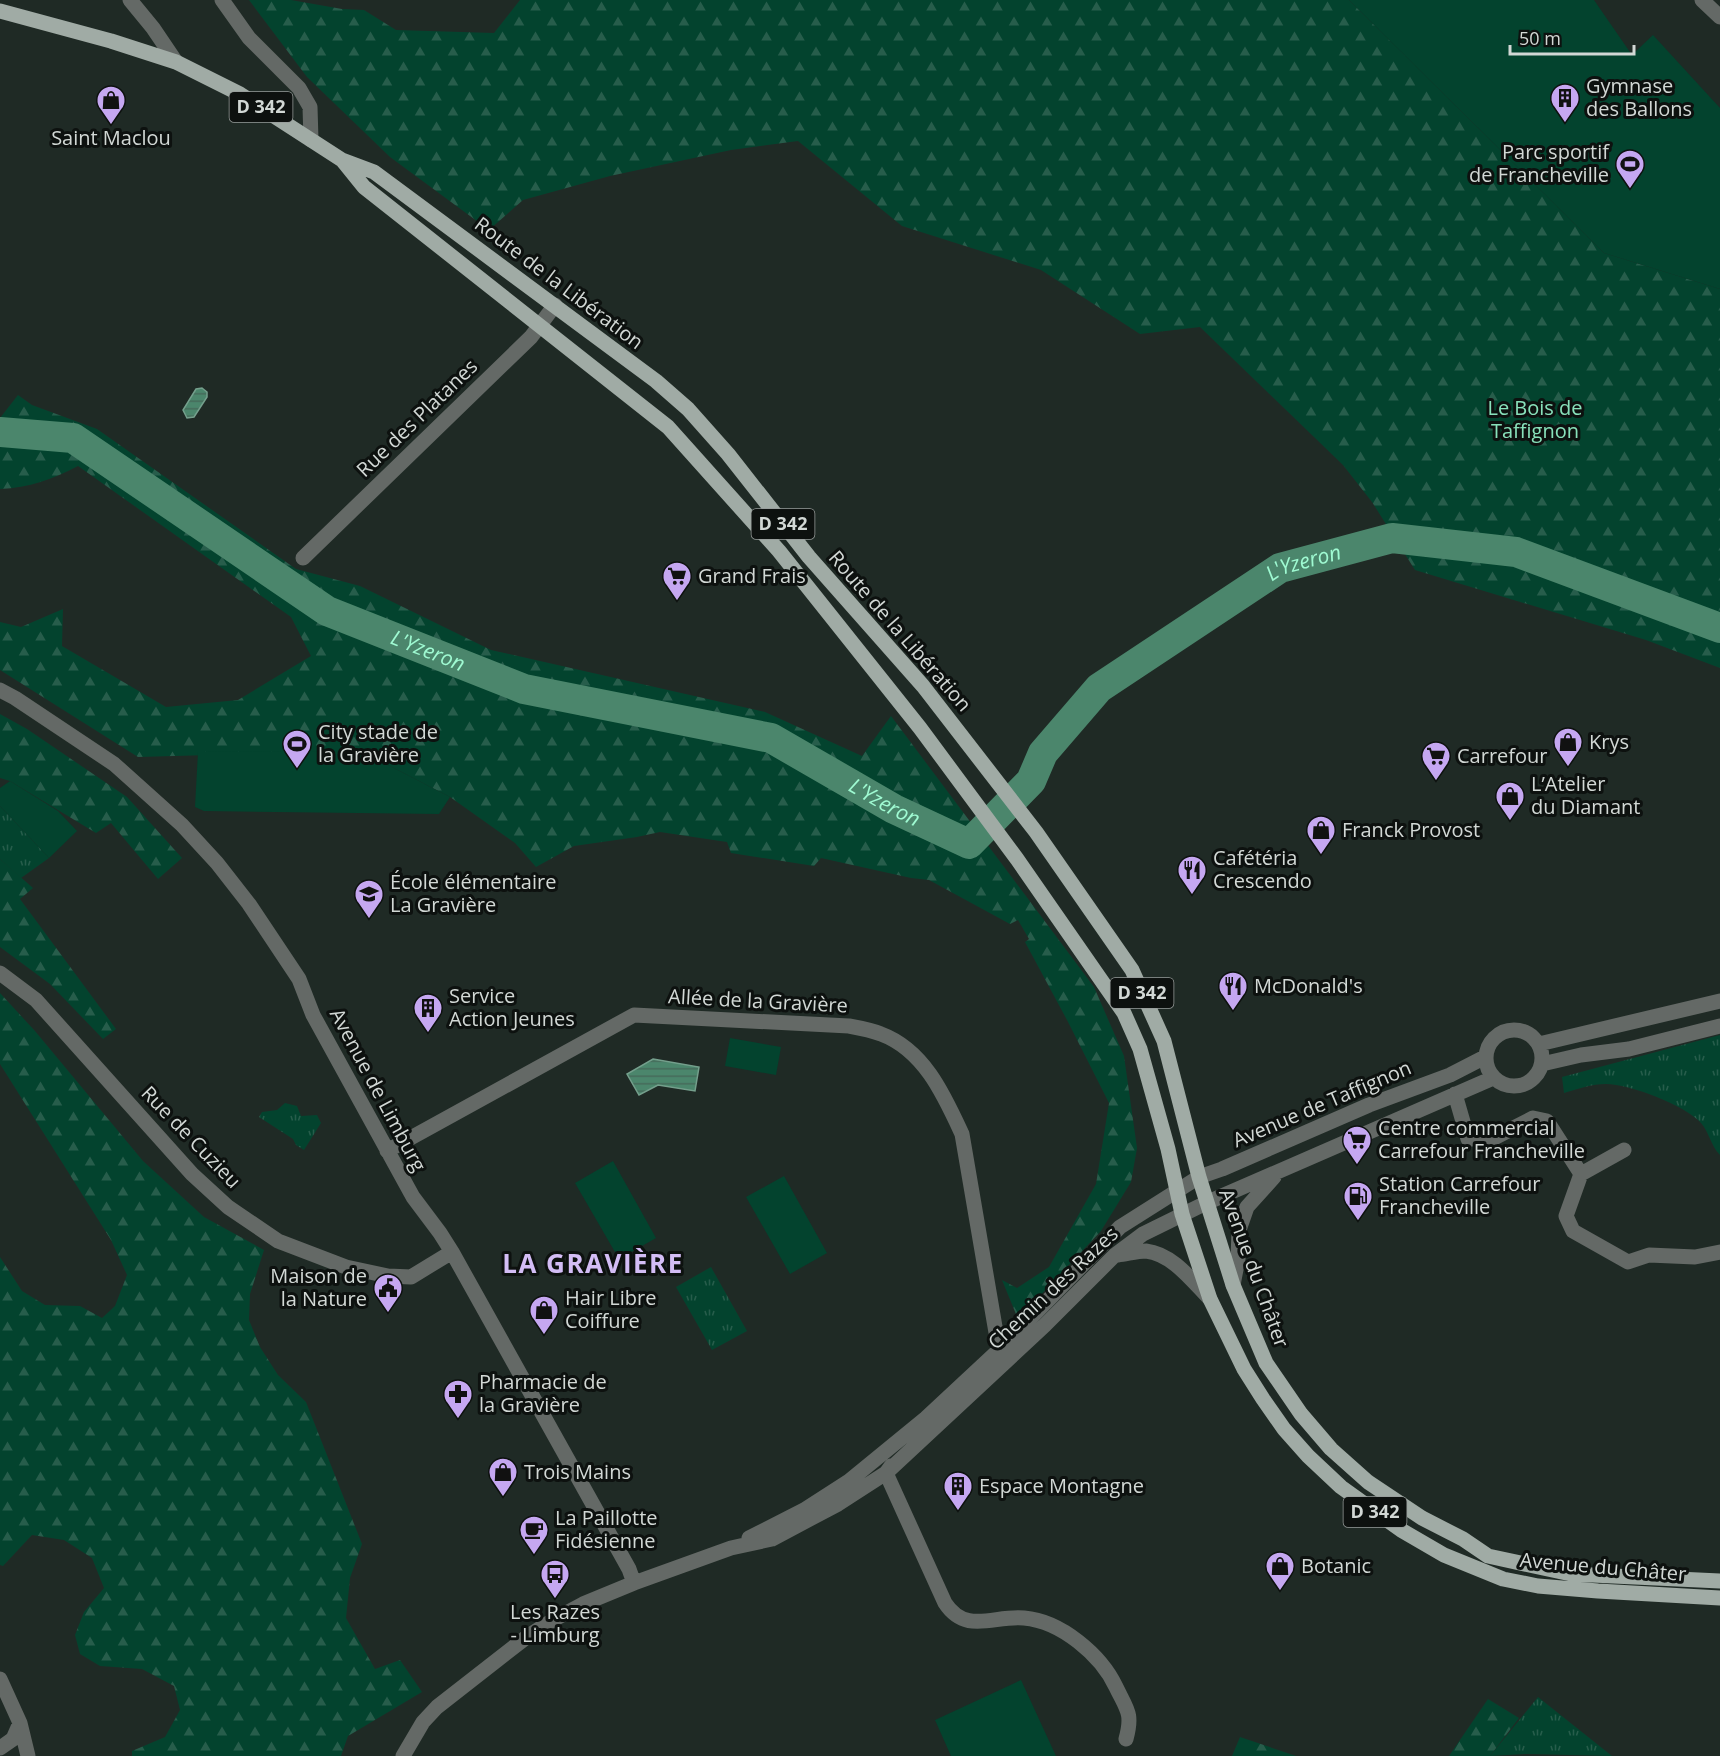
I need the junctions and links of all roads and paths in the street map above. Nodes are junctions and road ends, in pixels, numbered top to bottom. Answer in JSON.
{"nodes":[{"id":1,"x":130,"y":0,"type":"edge"},
{"id":2,"x":222,"y":0,"type":"edge"},
{"id":3,"x":1702,"y":0,"type":"edge"},
{"id":4,"x":0,"y":11,"type":"edge"},
{"id":5,"x":1720,"y":17,"type":"edge"},
{"id":6,"x":176,"y":62,"type":"junction"},
{"id":7,"x":311,"y":140,"type":"junction"},
{"id":8,"x":342,"y":160,"type":"junction"},
{"id":9,"x":555,"y":305,"type":"junction"},
{"id":10,"x":539,"y":326,"type":"junction"},
{"id":11,"x":303,"y":558,"type":"dead end"},
{"id":12,"x":0,"y":690,"type":"edge"},
{"id":13,"x":0,"y":973,"type":"edge"},
{"id":14,"x":1720,"y":1001,"type":"edge"},
{"id":15,"x":1720,"y":1026,"type":"edge"},
{"id":16,"x":1539,"y":1044,"type":"junction"},
{"id":17,"x":1485,"y":1057,"type":"junction"},
{"id":18,"x":1542,"y":1064,"type":"junction"},
{"id":19,"x":1493,"y":1078,"type":"junction"},
{"id":20,"x":1455,"y":1094,"type":"junction"},
{"id":21,"x":1624,"y":1150,"type":"dead end"},
{"id":22,"x":387,"y":1151,"type":"junction"},
{"id":23,"x":1278,"y":1173,"type":"junction"},
{"id":24,"x":1581,"y":1174,"type":"junction"},
{"id":25,"x":1199,"y":1177,"type":"junction"},
{"id":26,"x":1176,"y":1190,"type":"junction"},
{"id":27,"x":1206,"y":1203,"type":"junction"},
{"id":28,"x":1182,"y":1214,"type":"junction"},
{"id":29,"x":452,"y":1252,"type":"junction"},
{"id":30,"x":1720,"y":1252,"type":"edge"},
{"id":31,"x":1115,"y":1255,"type":"junction"},
{"id":32,"x":1233,"y":1285,"type":"junction"},
{"id":33,"x":1210,"y":1299,"type":"junction"},
{"id":34,"x":999,"y":1350,"type":"junction"},
{"id":35,"x":959,"y":1404,"type":"junction"},
{"id":36,"x":927,"y":1418,"type":"junction"},
{"id":37,"x":885,"y":1473,"type":"junction"},
{"id":38,"x":731,"y":1548,"type":"junction"},
{"id":39,"x":1488,"y":1556,"type":"junction"},
{"id":40,"x":1483,"y":1572,"type":"junction"},
{"id":41,"x":1720,"y":1581,"type":"edge"},
{"id":42,"x":634,"y":1583,"type":"junction"},
{"id":43,"x":1720,"y":1598,"type":"edge"},
{"id":44,"x":0,"y":1679,"type":"edge"},
{"id":45,"x":20,"y":1723,"type":"junction"},
{"id":46,"x":1126,"y":1739,"type":"dead end"},
{"id":47,"x":0,"y":1748,"type":"edge"},
{"id":48,"x":28,"y":1756,"type":"edge"},
{"id":49,"x":403,"y":1756,"type":"edge"}],
"edges":[{"from":1,"to":6,"type":"street","name":"Route de la Libération"},
{"from":2,"to":7,"type":"street"},
{"from":3,"to":5,"type":"street"},
{"from":4,"to":6,"type":"main road","name":"Route de la Libération","number":"D 342"},
{"from":6,"to":7,"type":"main road","name":"Route de la Libération","number":"D 342"},
{"from":7,"to":8,"type":"main road","name":"Route de la Libération","number":"D 342"},
{"from":8,"to":9,"type":"main road","name":"Route de la Libération","number":"D 342"},
{"from":8,"to":10,"type":"main road","name":"Route de la Libération","number":"D 342"},
{"from":9,"to":10,"type":"street","name":"Rue des Platanes"},
{"from":9,"to":25,"type":"main road","name":"Route de la Libération","number":"D 342"},
{"from":10,"to":11,"type":"street","name":"Rue des Platanes"},
{"from":10,"to":26,"type":"main road","name":"Route de la Libération","number":"D 342"},
{"from":12,"to":22,"type":"street","name":"Avenue de Limburg"},
{"from":13,"to":29,"type":"street","name":"Rue de Cuzieu"},
{"from":14,"to":16,"type":"street"},
{"from":15,"to":18,"type":"street"},
{"from":16,"to":17,"type":"street","name":"Avenue de Taffignon"},
{"from":16,"to":18,"type":"street"},
{"from":17,"to":19,"type":"street"},
{"from":17,"to":25,"type":"street","name":"Avenue de Taffignon"},
{"from":18,"to":19,"type":"street"},
{"from":19,"to":20,"type":"street"},
{"from":20,"to":23,"type":"street"},
{"from":20,"to":24,"type":"street"},
{"from":21,"to":24,"type":"street"},
{"from":22,"to":29,"type":"street","name":"Avenue de Limburg"},
{"from":22,"to":34,"type":"street","name":"Allée de la Gravière"},
{"from":23,"to":27,"type":"street"},
{"from":23,"to":32,"type":"street"},
{"from":24,"to":30,"type":"street"},
{"from":25,"to":26,"type":"street","name":"Avenue de Taffignon"},
{"from":25,"to":27,"type":"main road","name":"Avenue du Châter","number":"D 342"},
{"from":26,"to":28,"type":"main road","name":"Avenue du Châter","number":"D 342"},
{"from":26,"to":34,"type":"street","name":"Chemin des Razes"},
{"from":27,"to":28,"type":"street"},
{"from":27,"to":32,"type":"main road","name":"Avenue du Châter","number":"D 342"},
{"from":28,"to":31,"type":"street","name":"Chemin des Razes"},
{"from":28,"to":33,"type":"main road","name":"Avenue du Châter","number":"D 342"},
{"from":29,"to":42,"type":"street","name":"Avenue de Limburg"},
{"from":31,"to":33,"type":"street"},
{"from":31,"to":35,"type":"street","name":"Chemin des Razes"},
{"from":32,"to":39,"type":"main road","name":"Avenue du Châter","number":"D 342"},
{"from":33,"to":40,"type":"main road","name":"Avenue du Châter","number":"D 342"},
{"from":34,"to":35,"type":"street","name":"Chemin des Razes"},
{"from":34,"to":36,"type":"street","name":"Chemin des Razes"},
{"from":35,"to":37,"type":"street","name":"Chemin des Razes"},
{"from":36,"to":37,"type":"street","name":"Chemin des Razes"},
{"from":36,"to":38,"type":"street","name":"Chemin des Razes"},
{"from":37,"to":38,"type":"street","name":"Chemin des Razes"},
{"from":37,"to":46,"type":"street"},
{"from":38,"to":42,"type":"street","name":"Chemin des Razes"},
{"from":39,"to":40,"type":"main road"},
{"from":39,"to":41,"type":"main road","name":"Avenue du Châter","number":"D 342"},
{"from":40,"to":43,"type":"main road","name":"Avenue du Châter","number":"D 342"},
{"from":42,"to":49,"type":"street","name":"Chemin des Razes"},
{"from":44,"to":45,"type":"street"},
{"from":45,"to":47,"type":"street"},
{"from":45,"to":48,"type":"street"}]}
